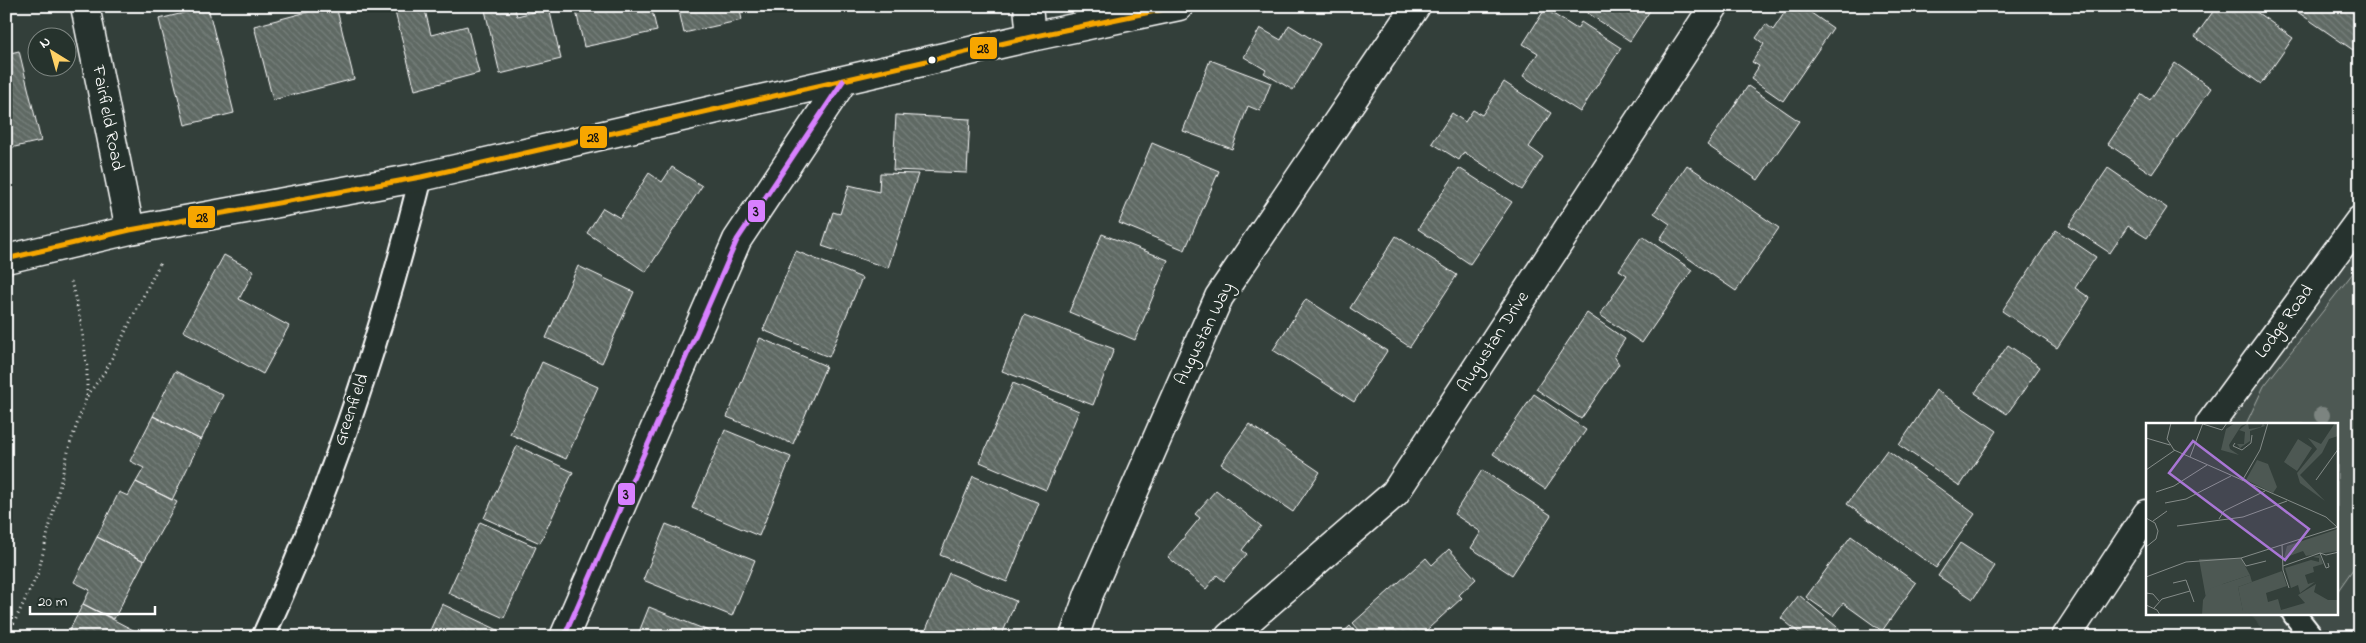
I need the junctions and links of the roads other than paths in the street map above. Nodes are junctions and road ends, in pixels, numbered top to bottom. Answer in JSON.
{"nodes":[{"id":1,"x":85,"y":6,"type":"edge"},
{"id":2,"x":1028,"y":6,"type":"edge"},
{"id":3,"x":1179,"y":6,"type":"edge"},
{"id":4,"x":1416,"y":6,"type":"edge"},
{"id":5,"x":1714,"y":6,"type":"edge"},
{"id":6,"x":1030,"y":37,"type":"junction"},
{"id":7,"x":843,"y":81,"type":"junction"},
{"id":8,"x":421,"y":177,"type":"junction"},
{"id":9,"x":2360,"y":220,"type":"edge"},
{"id":10,"x":130,"y":230,"type":"junction"},
{"id":11,"x":6,"y":259,"type":"edge"},
{"id":12,"x":2211,"y":423,"type":"edge"},
{"id":13,"x":2146,"y":516,"type":"edge"},
{"id":14,"x":2296,"y":616,"type":"edge"},
{"id":15,"x":263,"y":637,"type":"edge"},
{"id":16,"x":564,"y":637,"type":"edge"},
{"id":17,"x":1074,"y":637,"type":"edge"},
{"id":18,"x":1229,"y":637,"type":"edge"},
{"id":19,"x":2066,"y":637,"type":"edge"},
{"id":20,"x":2312,"y":637,"type":"edge"}],
"edges":[{"from":1,"to":10,"type":"street","name":"Fairfield Road"},
{"from":2,"to":6,"type":"street"},
{"from":3,"to":6,"type":"street"},
{"from":4,"to":17,"type":"street","name":"Augustan Way"},
{"from":5,"to":18,"type":"street","name":"Augustan Drive"},
{"from":6,"to":7,"type":"street"},
{"from":7,"to":8,"type":"street"},
{"from":7,"to":16,"type":"street"},
{"from":8,"to":10,"type":"street"},
{"from":8,"to":15,"type":"lane","name":"Greenfield"},
{"from":9,"to":12,"type":"street","name":"Lodge Road"},
{"from":10,"to":11,"type":"street"},
{"from":13,"to":19,"type":"street"},
{"from":14,"to":20,"type":"lane"}]}
